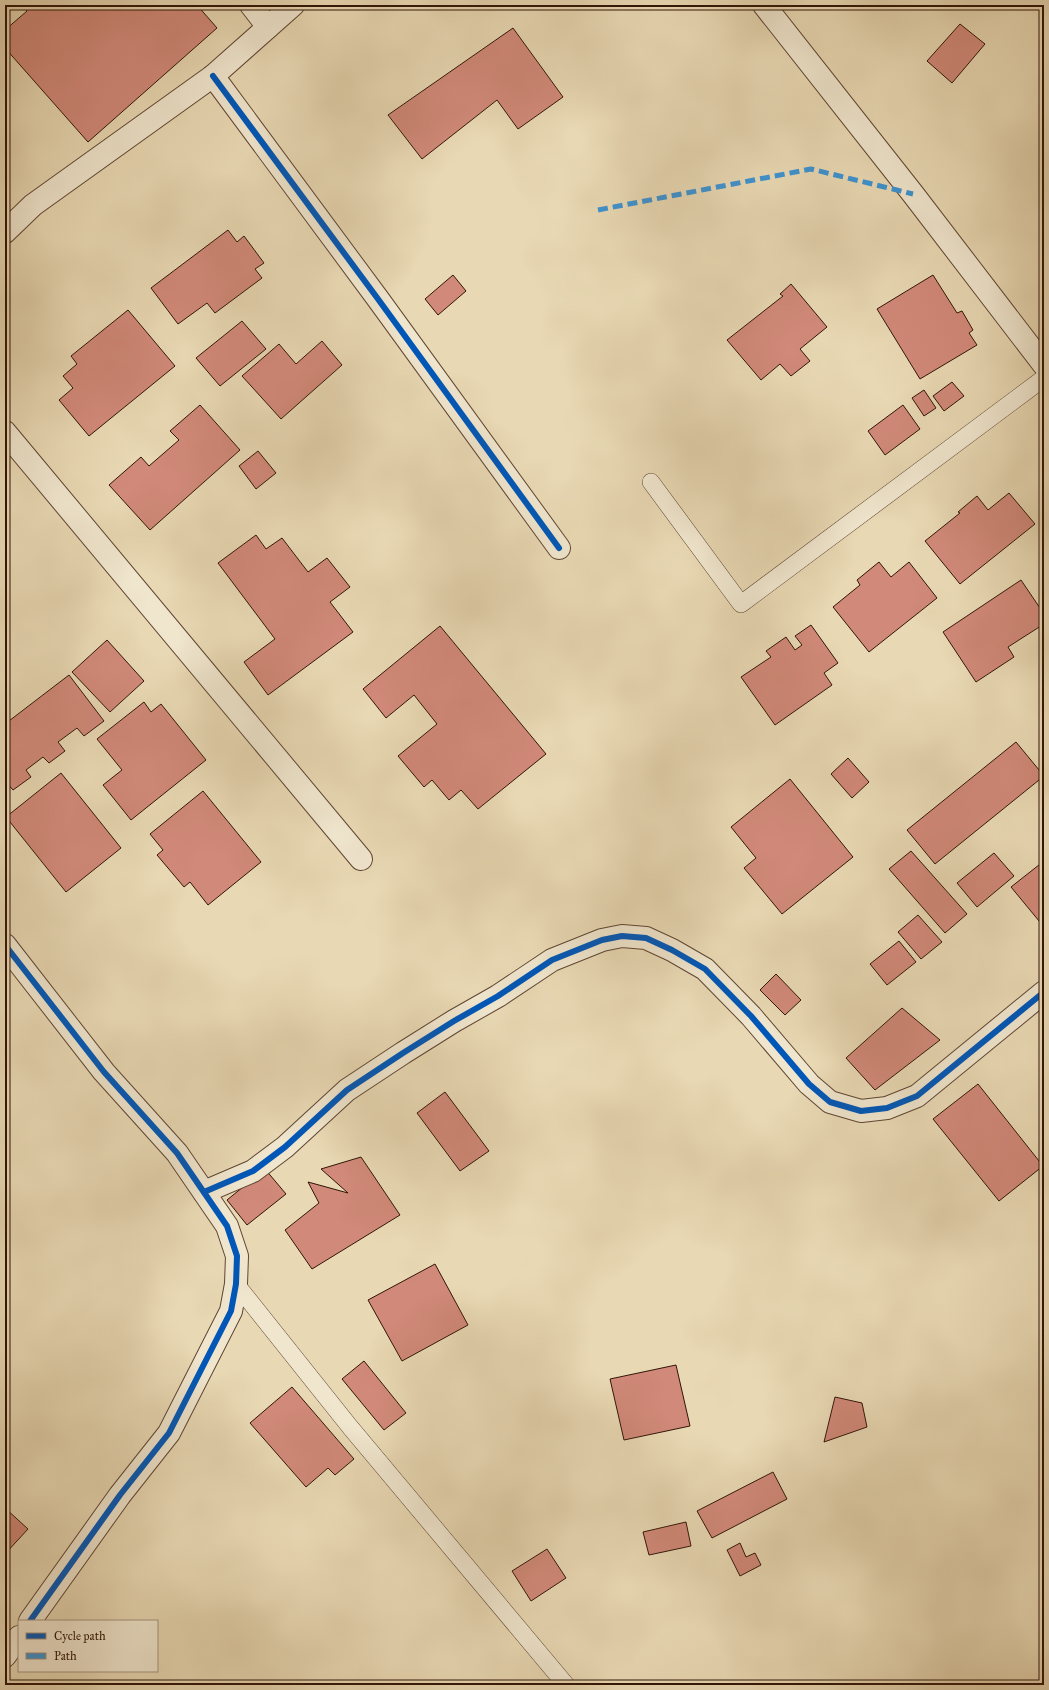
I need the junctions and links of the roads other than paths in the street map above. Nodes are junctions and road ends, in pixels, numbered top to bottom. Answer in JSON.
{"nodes":[{"id":1,"x":250,"y":5,"type":"edge"},
{"id":2,"x":293,"y":5,"type":"edge"},
{"id":3,"x":764,"y":5,"type":"edge"},
{"id":4,"x":268,"y":27,"type":"junction"},
{"id":5,"x":213,"y":76,"type":"junction"},
{"id":6,"x":5,"y":232,"type":"edge"},
{"id":7,"x":1044,"y":365,"type":"edge"},
{"id":8,"x":1044,"y":378,"type":"edge"},
{"id":9,"x":5,"y":432,"type":"edge"},
{"id":10,"x":652,"y":482,"type":"dead end"},
{"id":11,"x":559,"y":548,"type":"dead end"},
{"id":12,"x":361,"y":859,"type":"dead end"},
{"id":13,"x":5,"y":945,"type":"edge"},
{"id":14,"x":1044,"y":992,"type":"edge"},
{"id":15,"x":204,"y":1192,"type":"junction"},
{"id":16,"x":236,"y":1284,"type":"junction"},
{"id":17,"x":31,"y":1620,"type":"edge"},
{"id":18,"x":18,"y":1638,"type":"edge"},
{"id":19,"x":5,"y":1656,"type":"edge"},
{"id":20,"x":566,"y":1685,"type":"edge"}],
"edges":[{"from":1,"to":4,"type":"street"},
{"from":2,"to":4,"type":"street"},
{"from":3,"to":7,"type":"street"},
{"from":4,"to":5,"type":"street"},
{"from":5,"to":6,"type":"street"},
{"from":5,"to":11,"type":"street"},
{"from":8,"to":10,"type":"lane"},
{"from":9,"to":12,"type":"street"},
{"from":13,"to":15,"type":"street"},
{"from":14,"to":15,"type":"street"},
{"from":15,"to":16,"type":"street"},
{"from":16,"to":17,"type":"street"},
{"from":16,"to":20,"type":"lane"},
{"from":18,"to":19,"type":"street"}]}
